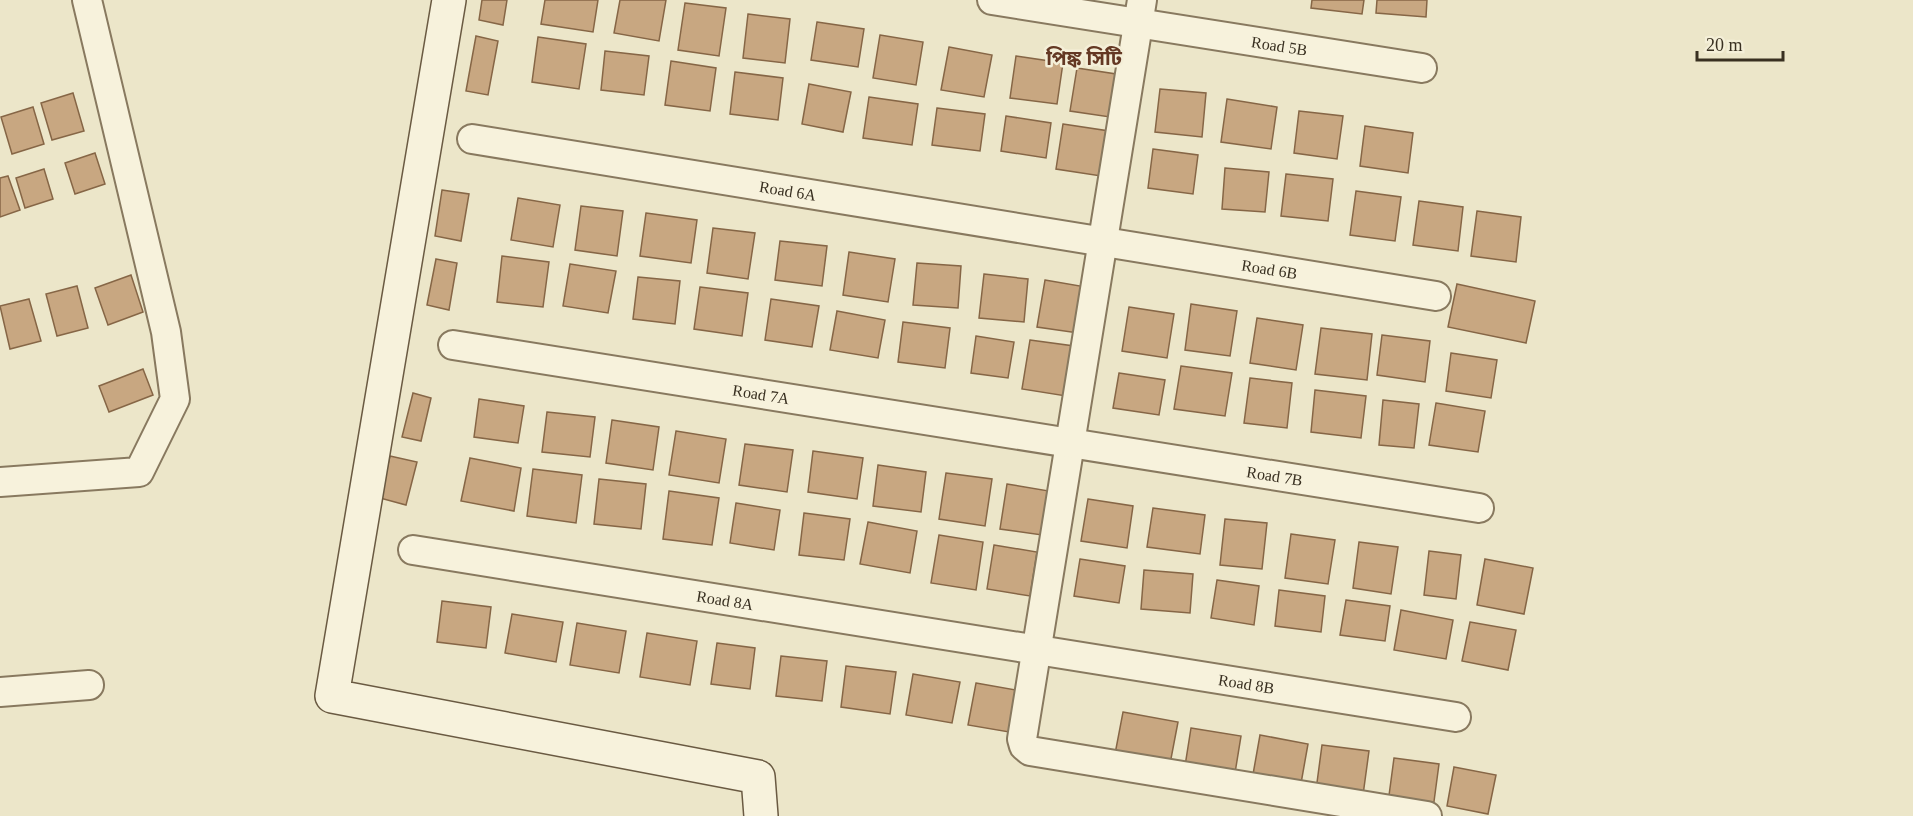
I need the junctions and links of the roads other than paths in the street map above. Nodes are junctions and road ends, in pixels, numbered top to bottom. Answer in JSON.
{"nodes":[{"id":1,"x":87,"y":0,"type":"edge"},
{"id":2,"x":449,"y":0,"type":"edge"},
{"id":3,"x":992,"y":0,"type":"edge"},
{"id":4,"x":1140,"y":11,"type":"edge"},
{"id":5,"x":1422,"y":68,"type":"dead end"},
{"id":6,"x":472,"y":140,"type":"dead end"},
{"id":7,"x":1103,"y":242,"type":"junction"},
{"id":8,"x":1436,"y":296,"type":"dead end"},
{"id":9,"x":453,"y":345,"type":"dead end"},
{"id":10,"x":1070,"y":442,"type":"junction"},
{"id":11,"x":0,"y":482,"type":"edge"},
{"id":12,"x":1479,"y":507,"type":"dead end"},
{"id":13,"x":413,"y":550,"type":"dead end"},
{"id":14,"x":1036,"y":650,"type":"junction"},
{"id":15,"x":88,"y":685,"type":"dead end"},
{"id":16,"x":0,"y":692,"type":"edge"},
{"id":17,"x":1456,"y":717,"type":"dead end"},
{"id":18,"x":761,"y":816,"type":"edge"},
{"id":19,"x":1427,"y":816,"type":"edge"}],
"edges":[{"from":1,"to":11,"type":"street"},
{"from":2,"to":18,"type":"street"},
{"from":3,"to":4,"type":"street","name":"Road 5B"},
{"from":4,"to":5,"type":"street","name":"Road 5B"},
{"from":4,"to":7,"type":"street"},
{"from":6,"to":7,"type":"street","name":"Road 6A"},
{"from":7,"to":8,"type":"street","name":"Road 6B"},
{"from":7,"to":10,"type":"street"},
{"from":9,"to":10,"type":"street","name":"Road 7A"},
{"from":10,"to":12,"type":"street","name":"Road 7B"},
{"from":10,"to":14,"type":"street"},
{"from":13,"to":14,"type":"street","name":"Road 8A"},
{"from":14,"to":17,"type":"street","name":"Road 8B"},
{"from":14,"to":19,"type":"street"},
{"from":15,"to":16,"type":"street"}]}
